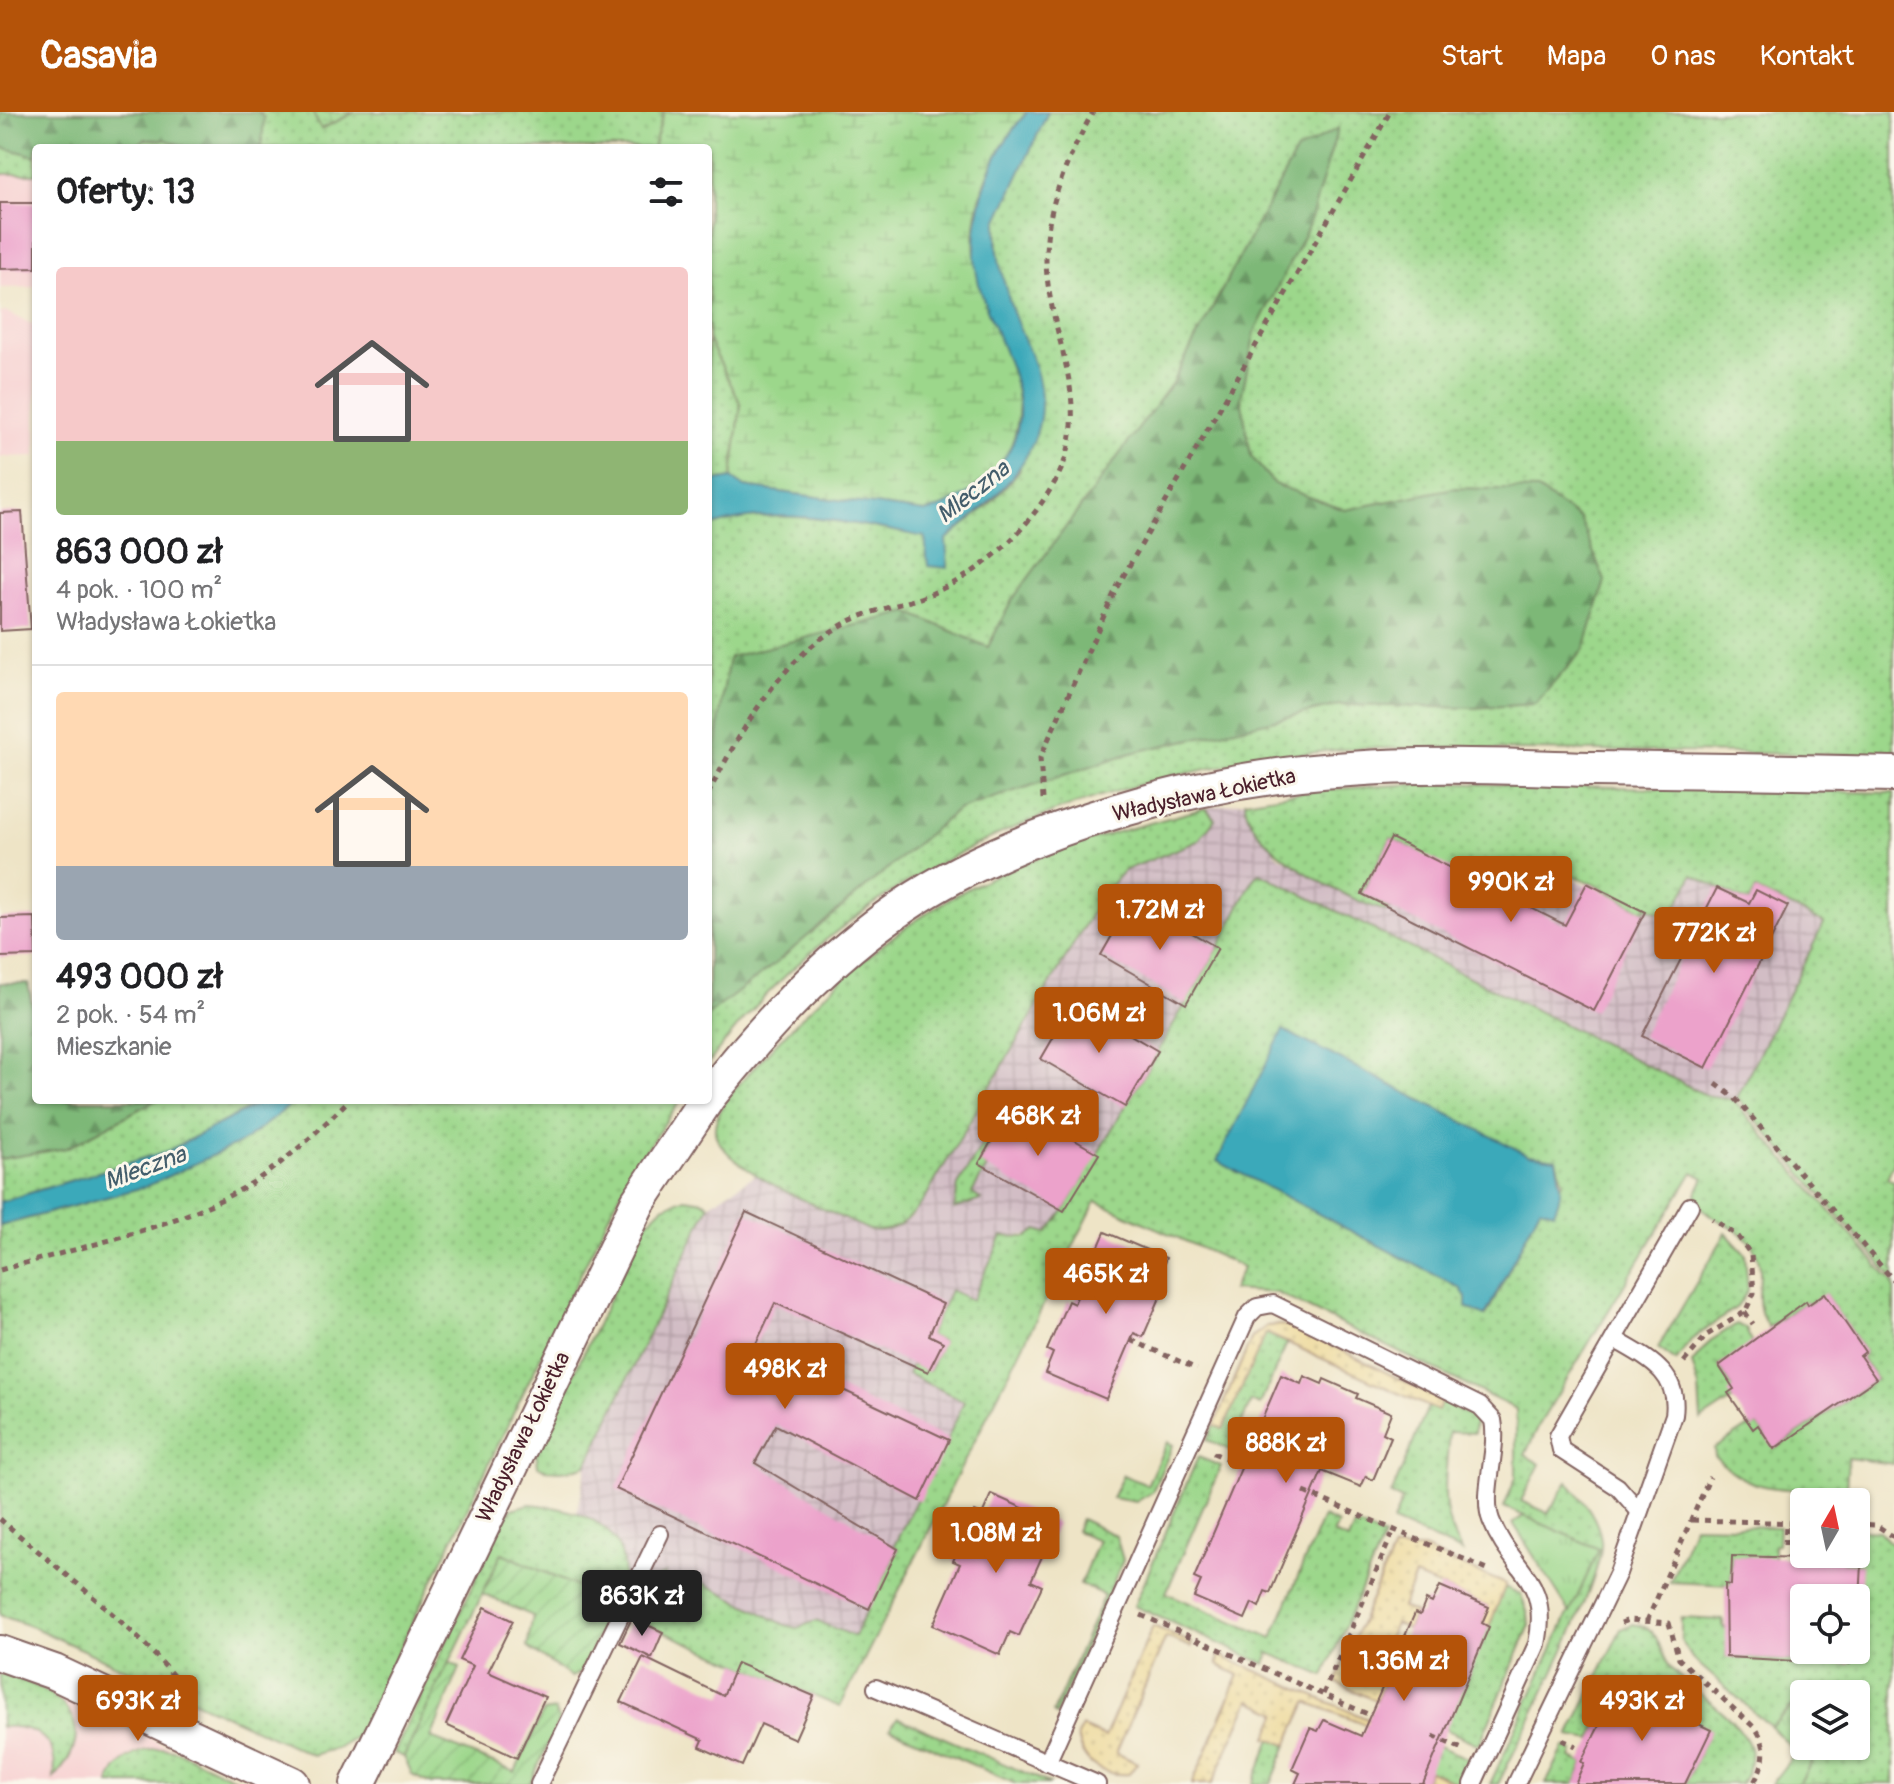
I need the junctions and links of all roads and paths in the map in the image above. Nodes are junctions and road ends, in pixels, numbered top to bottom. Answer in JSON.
{"nodes":[{"id":1,"x":1093,"y":112,"type":"edge"},
{"id":2,"x":1390,"y":112,"type":"edge"},
{"id":3,"x":1894,"y":774,"type":"edge"},
{"id":4,"x":712,"y":786,"type":"edge"},
{"id":5,"x":1049,"y":835,"type":"junction"},
{"id":6,"x":1716,"y":1084,"type":"dead end"},
{"id":7,"x":712,"y":1092,"type":"edge"},
{"id":8,"x":345,"y":1104,"type":"edge"},
{"id":9,"x":703,"y":1104,"type":"edge"},
{"id":10,"x":1690,"y":1206,"type":"joint"},
{"id":11,"x":0,"y":1270,"type":"edge"},
{"id":12,"x":1894,"y":1281,"type":"edge"},
{"id":13,"x":1745,"y":1312,"type":"junction"},
{"id":14,"x":1753,"y":1324,"type":"dead end"},
{"id":15,"x":1614,"y":1339,"type":"junction"},
{"id":16,"x":1131,"y":1340,"type":"dead end"},
{"id":17,"x":1689,"y":1370,"type":"dead end"},
{"id":18,"x":1220,"y":1378,"type":"junction"},
{"id":19,"x":1710,"y":1477,"type":"dead end"},
{"id":20,"x":1304,"y":1492,"type":"dead end"},
{"id":21,"x":1639,"y":1511,"type":"junction"},
{"id":22,"x":0,"y":1519,"type":"edge"},
{"id":23,"x":1692,"y":1520,"type":"junction"},
{"id":24,"x":1786,"y":1523,"type":"junction"},
{"id":25,"x":1790,"y":1523,"type":"edge"},
{"id":26,"x":1870,"y":1525,"type":"edge"},
{"id":27,"x":1394,"y":1530,"type":"junction"},
{"id":28,"x":660,"y":1534,"type":"dead end"},
{"id":29,"x":1894,"y":1537,"type":"edge"},
{"id":30,"x":1785,"y":1545,"type":"dead end"},
{"id":31,"x":1535,"y":1589,"type":"junction"},
{"id":32,"x":1118,"y":1605,"type":"junction"},
{"id":33,"x":1647,"y":1621,"type":"junction"},
{"id":34,"x":1616,"y":1628,"type":"dead end"},
{"id":35,"x":0,"y":1653,"type":"edge"},
{"id":36,"x":876,"y":1688,"type":"dead end"},
{"id":37,"x":1323,"y":1695,"type":"junction"},
{"id":38,"x":193,"y":1703,"type":"dead end"},
{"id":39,"x":1372,"y":1716,"type":"dead end"},
{"id":40,"x":1568,"y":1726,"type":"dead end"},
{"id":41,"x":1562,"y":1740,"type":"junction"},
{"id":42,"x":1576,"y":1746,"type":"dead end"},
{"id":43,"x":1556,"y":1751,"type":"dead end"},
{"id":44,"x":1047,"y":1763,"type":"junction"},
{"id":45,"x":292,"y":1784,"type":"edge"},
{"id":46,"x":358,"y":1784,"type":"edge"},
{"id":47,"x":539,"y":1784,"type":"edge"},
{"id":48,"x":1097,"y":1784,"type":"edge"},
{"id":49,"x":1473,"y":1784,"type":"edge"},
{"id":50,"x":1516,"y":1784,"type":"edge"},
{"id":51,"x":1753,"y":1784,"type":"edge"}],
"edges":[{"from":1,"to":4,"type":"path"},
{"from":2,"to":5,"type":"path"},
{"from":3,"to":5,"type":"street","name":"Władysława Łokietka"},
{"from":5,"to":7,"type":"street","name":"Władysława Łokietka"},
{"from":6,"to":12,"type":"path"},
{"from":8,"to":11,"type":"path"},
{"from":9,"to":46,"type":"street","name":"Władysława Łokietka"},
{"from":10,"to":13,"type":"path"},
{"from":10,"to":15,"type":"lane"},
{"from":13,"to":14,"type":"path"},
{"from":13,"to":17,"type":"path"},
{"from":15,"to":21,"type":"lane"},
{"from":15,"to":21,"type":"lane"},
{"from":16,"to":18,"type":"path"},
{"from":18,"to":31,"type":"lane"},
{"from":18,"to":32,"type":"lane"},
{"from":19,"to":23,"type":"path"},
{"from":20,"to":27,"type":"path"},
{"from":21,"to":50,"type":"lane"},
{"from":22,"to":38,"type":"path"},
{"from":23,"to":24,"type":"path"},
{"from":23,"to":33,"type":"path"},
{"from":24,"to":25,"type":"path"},
{"from":24,"to":30,"type":"path"},
{"from":26,"to":29,"type":"path"},
{"from":27,"to":31,"type":"path"},
{"from":27,"to":37,"type":"path"},
{"from":28,"to":47,"type":"lane"},
{"from":31,"to":49,"type":"lane"},
{"from":32,"to":37,"type":"path"},
{"from":32,"to":44,"type":"lane"},
{"from":33,"to":34,"type":"path"},
{"from":33,"to":51,"type":"path"},
{"from":35,"to":45,"type":"street"},
{"from":36,"to":44,"type":"lane"},
{"from":37,"to":39,"type":"path"},
{"from":40,"to":41,"type":"path"},
{"from":41,"to":42,"type":"path"},
{"from":41,"to":43,"type":"path"},
{"from":44,"to":48,"type":"lane"}]}
